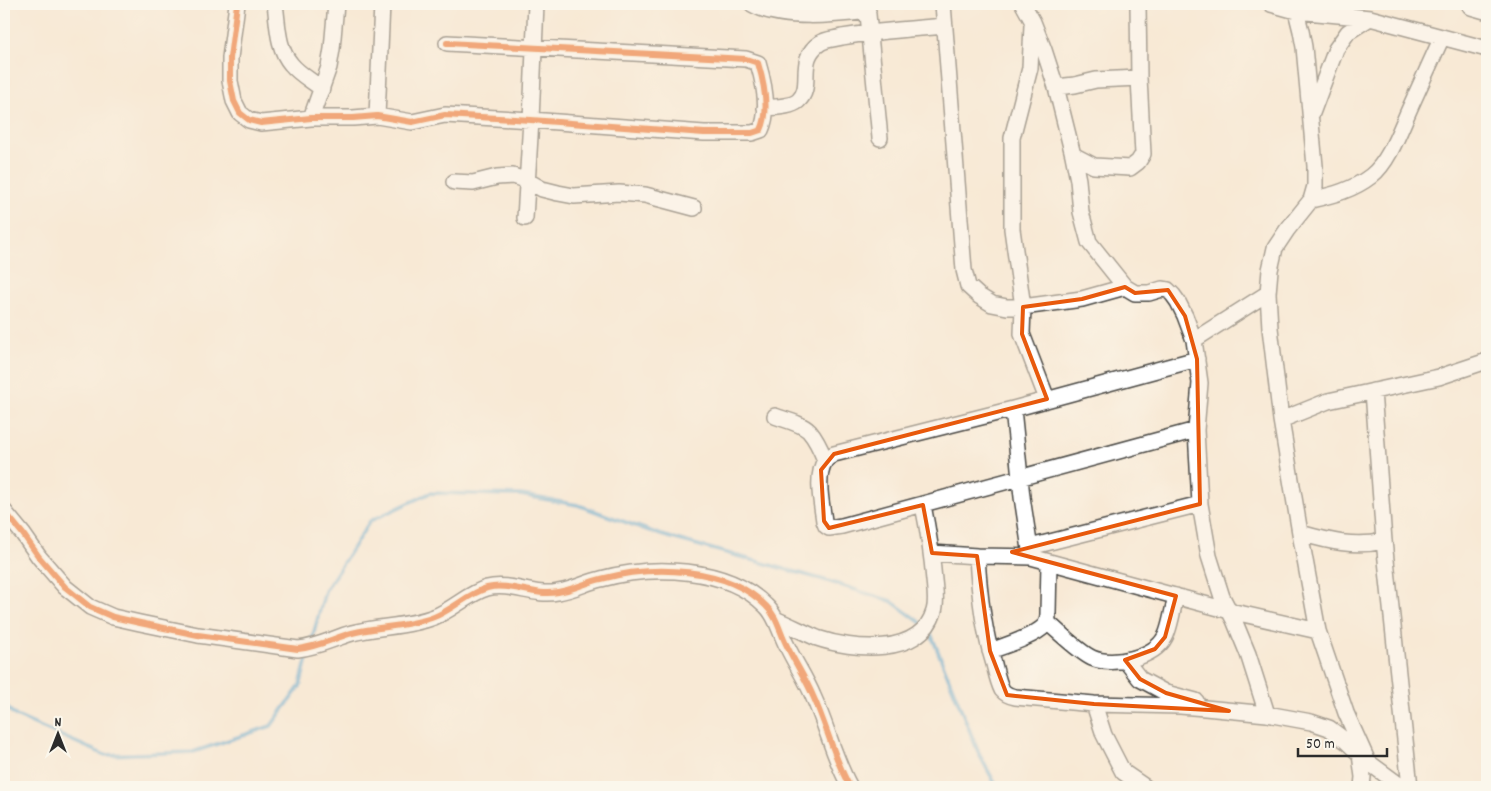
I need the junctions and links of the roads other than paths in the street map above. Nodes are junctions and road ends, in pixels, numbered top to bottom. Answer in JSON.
{"nodes":[{"id":1,"x":237,"y":4,"type":"edge"},
{"id":2,"x":275,"y":4,"type":"edge"},
{"id":3,"x":336,"y":4,"type":"edge"},
{"id":4,"x":382,"y":4,"type":"edge"},
{"id":5,"x":536,"y":4,"type":"edge"},
{"id":6,"x":752,"y":4,"type":"edge"},
{"id":7,"x":943,"y":4,"type":"edge"},
{"id":8,"x":1023,"y":4,"type":"edge"},
{"id":9,"x":1138,"y":4,"type":"edge"},
{"id":10,"x":1271,"y":4,"type":"edge"},
{"id":11,"x":1473,"y":4,"type":"edge"},
{"id":12,"x":868,"y":7,"type":"edge"},
{"id":13,"x":1487,"y":8,"type":"edge"},
{"id":14,"x":802,"y":9,"type":"edge"},
{"id":15,"x":1296,"y":11,"type":"junction"},
{"id":16,"x":1370,"y":18,"type":"junction"},
{"id":17,"x":1033,"y":22,"type":"junction"},
{"id":18,"x":945,"y":26,"type":"junction"},
{"id":19,"x":870,"y":32,"type":"junction"},
{"id":20,"x":1442,"y":37,"type":"junction"},
{"id":21,"x":447,"y":43,"type":"dead end"},
{"id":22,"x":534,"y":48,"type":"junction"},
{"id":23,"x":1487,"y":49,"type":"edge"},
{"id":24,"x":1139,"y":78,"type":"junction"},
{"id":25,"x":1056,"y":87,"type":"junction"},
{"id":26,"x":322,"y":90,"type":"junction"},
{"id":27,"x":765,"y":108,"type":"junction"},
{"id":28,"x":377,"y":116,"type":"junction"},
{"id":29,"x":1311,"y":116,"type":"junction"},
{"id":30,"x":311,"y":118,"type":"junction"},
{"id":31,"x":531,"y":120,"type":"junction"},
{"id":32,"x":880,"y":138,"type":"dead end"},
{"id":33,"x":1073,"y":155,"type":"junction"},
{"id":34,"x":528,"y":181,"type":"junction"},
{"id":35,"x":454,"y":182,"type":"dead end"},
{"id":36,"x":1312,"y":200,"type":"junction"},
{"id":37,"x":694,"y":208,"type":"dead end"},
{"id":38,"x":525,"y":218,"type":"dead end"},
{"id":39,"x":1125,"y":286,"type":"junction"},
{"id":40,"x":1268,"y":293,"type":"junction"},
{"id":41,"x":1023,"y":307,"type":"junction"},
{"id":42,"x":1194,"y":340,"type":"junction"},
{"id":43,"x":1198,"y":358,"type":"junction"},
{"id":44,"x":1487,"y":361,"type":"edge"},
{"id":45,"x":1374,"y":390,"type":"junction"},
{"id":46,"x":1047,"y":399,"type":"junction"},
{"id":47,"x":1013,"y":409,"type":"junction"},
{"id":48,"x":775,"y":416,"type":"dead end"},
{"id":49,"x":1281,"y":420,"type":"junction"},
{"id":50,"x":1196,"y":430,"type":"junction"},
{"id":51,"x":825,"y":460,"type":"junction"},
{"id":52,"x":1020,"y":477,"type":"junction"},
{"id":53,"x":1200,"y":504,"type":"junction"},
{"id":54,"x":923,"y":505,"type":"junction"},
{"id":55,"x":4,"y":511,"type":"edge"},
{"id":56,"x":1300,"y":533,"type":"junction"},
{"id":57,"x":1384,"y":541,"type":"junction"},
{"id":58,"x":1031,"y":552,"type":"junction"},
{"id":59,"x":932,"y":553,"type":"junction"},
{"id":60,"x":977,"y":556,"type":"junction"},
{"id":61,"x":1049,"y":562,"type":"junction"},
{"id":62,"x":1176,"y":596,"type":"junction"},
{"id":63,"x":1230,"y":611,"type":"junction"},
{"id":64,"x":776,"y":619,"type":"junction"},
{"id":65,"x":1047,"y":622,"type":"junction"},
{"id":66,"x":1318,"y":631,"type":"junction"},
{"id":67,"x":990,"y":651,"type":"junction"},
{"id":68,"x":1125,"y":660,"type":"junction"},
{"id":69,"x":1094,"y":704,"type":"junction"},
{"id":70,"x":1229,"y":711,"type":"junction"},
{"id":71,"x":1266,"y":714,"type":"junction"},
{"id":72,"x":1364,"y":758,"type":"junction"},
{"id":73,"x":850,"y":787,"type":"edge"},
{"id":74,"x":1145,"y":787,"type":"edge"},
{"id":75,"x":1362,"y":787,"type":"edge"},
{"id":76,"x":1402,"y":787,"type":"edge"},
{"id":77,"x":1410,"y":787,"type":"edge"}],
"edges":[{"from":1,"to":30,"type":"street"},
{"from":2,"to":26,"type":"street"},
{"from":3,"to":26,"type":"street"},
{"from":4,"to":28,"type":"street"},
{"from":5,"to":22,"type":"street"},
{"from":6,"to":14,"type":"street"},
{"from":7,"to":18,"type":"street"},
{"from":8,"to":17,"type":"street"},
{"from":9,"to":24,"type":"street"},
{"from":10,"to":15,"type":"street"},
{"from":11,"to":13,"type":"highway"},
{"from":12,"to":14,"type":"street"},
{"from":12,"to":19,"type":"street"},
{"from":15,"to":16,"type":"street"},
{"from":15,"to":29,"type":"street"},
{"from":16,"to":20,"type":"street"},
{"from":16,"to":29,"type":"street"},
{"from":17,"to":25,"type":"street"},
{"from":17,"to":41,"type":"street"},
{"from":18,"to":19,"type":"street"},
{"from":18,"to":41,"type":"street"},
{"from":19,"to":27,"type":"street"},
{"from":19,"to":32,"type":"street"},
{"from":20,"to":23,"type":"street"},
{"from":20,"to":36,"type":"street"},
{"from":21,"to":22,"type":"street"},
{"from":22,"to":27,"type":"street"},
{"from":22,"to":31,"type":"street"},
{"from":24,"to":25,"type":"street"},
{"from":24,"to":33,"type":"street"},
{"from":25,"to":33,"type":"street"},
{"from":26,"to":30,"type":"street"},
{"from":27,"to":31,"type":"street"},
{"from":28,"to":30,"type":"street"},
{"from":28,"to":31,"type":"street"},
{"from":29,"to":36,"type":"street"},
{"from":31,"to":34,"type":"street"},
{"from":33,"to":39,"type":"street"},
{"from":34,"to":35,"type":"street"},
{"from":34,"to":37,"type":"street"},
{"from":34,"to":38,"type":"street"},
{"from":36,"to":40,"type":"street"},
{"from":39,"to":41,"type":"street"},
{"from":39,"to":42,"type":"street"},
{"from":40,"to":42,"type":"street"},
{"from":40,"to":49,"type":"street"},
{"from":41,"to":46,"type":"street"},
{"from":42,"to":43,"type":"street"},
{"from":43,"to":46,"type":"street"},
{"from":43,"to":50,"type":"street"},
{"from":44,"to":45,"type":"street"},
{"from":45,"to":49,"type":"street"},
{"from":45,"to":57,"type":"street"},
{"from":46,"to":47,"type":"street"},
{"from":47,"to":51,"type":"street"},
{"from":47,"to":52,"type":"street"},
{"from":48,"to":51,"type":"street"},
{"from":49,"to":56,"type":"street"},
{"from":50,"to":52,"type":"street"},
{"from":50,"to":53,"type":"street"},
{"from":51,"to":54,"type":"street"},
{"from":52,"to":54,"type":"street"},
{"from":52,"to":58,"type":"street"},
{"from":53,"to":58,"type":"street"},
{"from":53,"to":63,"type":"street"},
{"from":54,"to":59,"type":"street"},
{"from":55,"to":64,"type":"street"},
{"from":56,"to":57,"type":"street"},
{"from":56,"to":66,"type":"street"},
{"from":57,"to":77,"type":"street"},
{"from":58,"to":60,"type":"street"},
{"from":58,"to":61,"type":"street"},
{"from":59,"to":60,"type":"street"},
{"from":59,"to":64,"type":"street"},
{"from":60,"to":67,"type":"street"},
{"from":61,"to":62,"type":"street"},
{"from":61,"to":65,"type":"street"},
{"from":62,"to":63,"type":"street"},
{"from":62,"to":68,"type":"street"},
{"from":63,"to":66,"type":"street"},
{"from":63,"to":71,"type":"street"},
{"from":64,"to":73,"type":"street"},
{"from":65,"to":67,"type":"street"},
{"from":65,"to":68,"type":"street"},
{"from":66,"to":72,"type":"street"},
{"from":67,"to":69,"type":"street"},
{"from":68,"to":70,"type":"street"},
{"from":69,"to":70,"type":"street"},
{"from":69,"to":74,"type":"street"},
{"from":70,"to":71,"type":"street"},
{"from":71,"to":72,"type":"street"},
{"from":72,"to":75,"type":"street"},
{"from":72,"to":76,"type":"street"}]}
